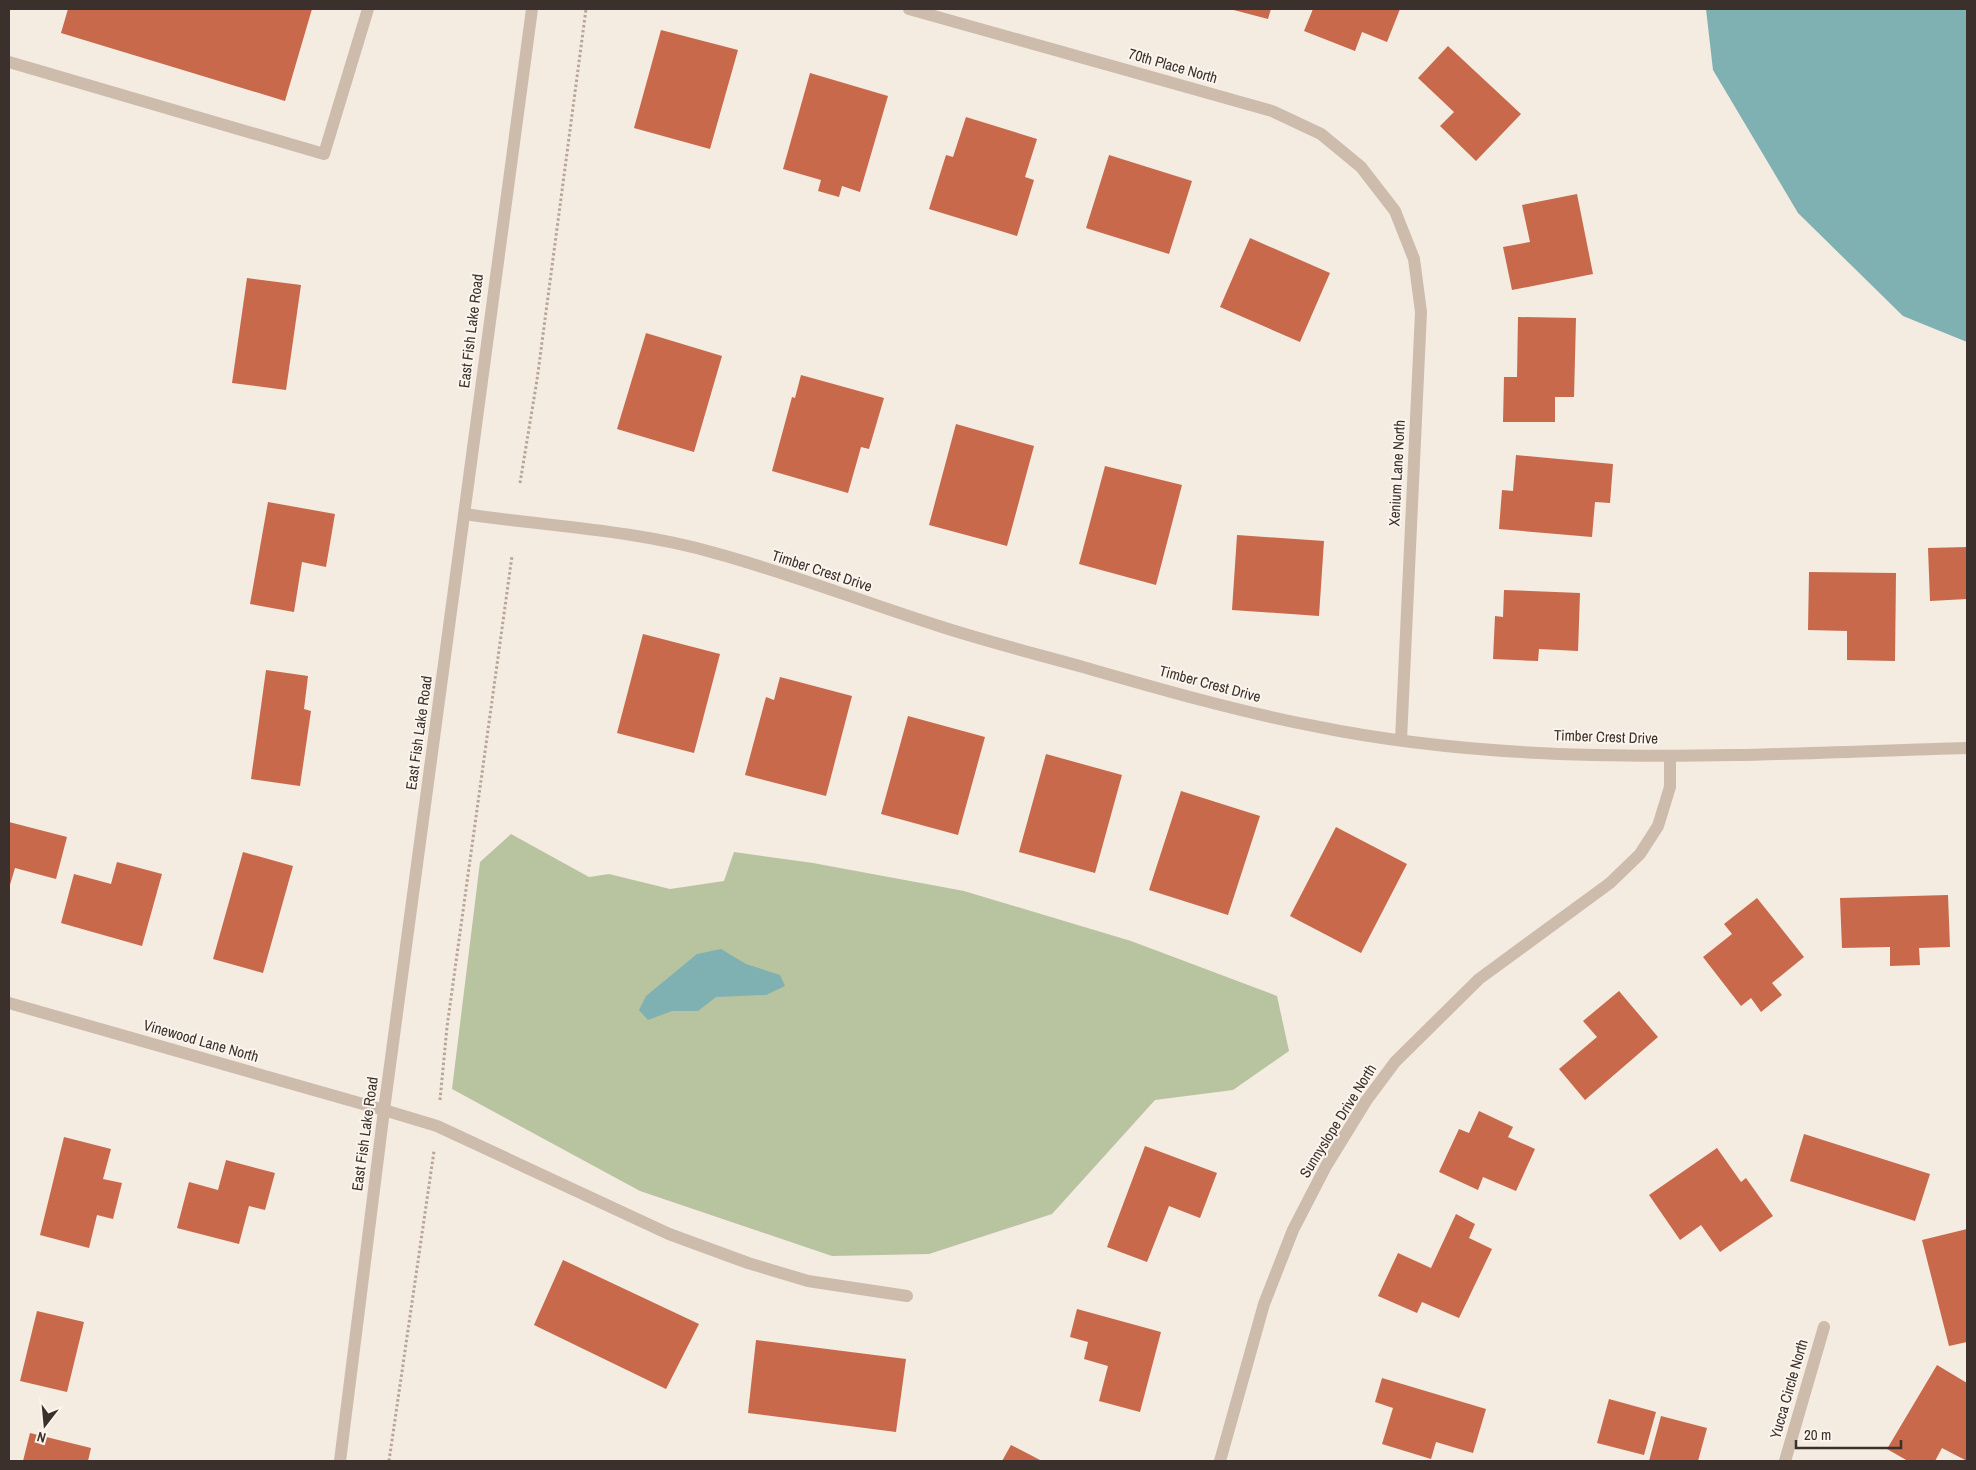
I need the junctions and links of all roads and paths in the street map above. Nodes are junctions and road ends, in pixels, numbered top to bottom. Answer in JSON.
{"nodes":[{"id":1,"x":368,"y":9,"type":"edge"},
{"id":2,"x":532,"y":9,"type":"edge"},
{"id":3,"x":586,"y":9,"type":"edge"},
{"id":4,"x":909,"y":9,"type":"edge"},
{"id":5,"x":9,"y":62,"type":"edge"},
{"id":6,"x":1395,"y":212,"type":"joint"},
{"id":7,"x":520,"y":483,"type":"dead end"},
{"id":8,"x":464,"y":514,"type":"junction"},
{"id":9,"x":512,"y":556,"type":"dead end"},
{"id":10,"x":1400,"y":740,"type":"junction"},
{"id":11,"x":1967,"y":748,"type":"edge"},
{"id":12,"x":1670,"y":756,"type":"junction"},
{"id":13,"x":9,"y":1003,"type":"edge"},
{"id":14,"x":440,"y":1105,"type":"dead end"},
{"id":15,"x":384,"y":1110,"type":"junction"},
{"id":16,"x":435,"y":1148,"type":"dead end"},
{"id":17,"x":907,"y":1296,"type":"dead end"},
{"id":18,"x":1824,"y":1327,"type":"dead end"},
{"id":19,"x":340,"y":1461,"type":"edge"},
{"id":20,"x":389,"y":1461,"type":"edge"},
{"id":21,"x":1220,"y":1461,"type":"edge"},
{"id":22,"x":1785,"y":1461,"type":"edge"}],
"edges":[{"from":1,"to":5,"type":"street"},
{"from":2,"to":8,"type":"street","name":"East Fish Lake Road"},
{"from":3,"to":7,"type":"path"},
{"from":4,"to":6,"type":"street","name":"70th Place North"},
{"from":6,"to":10,"type":"street","name":"Xenium Lane North"},
{"from":8,"to":10,"type":"street","name":"Timber Crest Drive"},
{"from":8,"to":15,"type":"street","name":"East Fish Lake Road"},
{"from":9,"to":14,"type":"path"},
{"from":10,"to":12,"type":"street","name":"Timber Crest Drive"},
{"from":11,"to":12,"type":"street","name":"Timber Crest Drive"},
{"from":12,"to":21,"type":"street","name":"Sunnyslope Drive North"},
{"from":13,"to":15,"type":"street","name":"Vinewood Lane North"},
{"from":15,"to":17,"type":"street","name":"Vinewood Lane North"},
{"from":15,"to":19,"type":"street","name":"East Fish Lake Road"},
{"from":16,"to":20,"type":"path"},
{"from":18,"to":22,"type":"street","name":"Yucca Circle North"}]}
